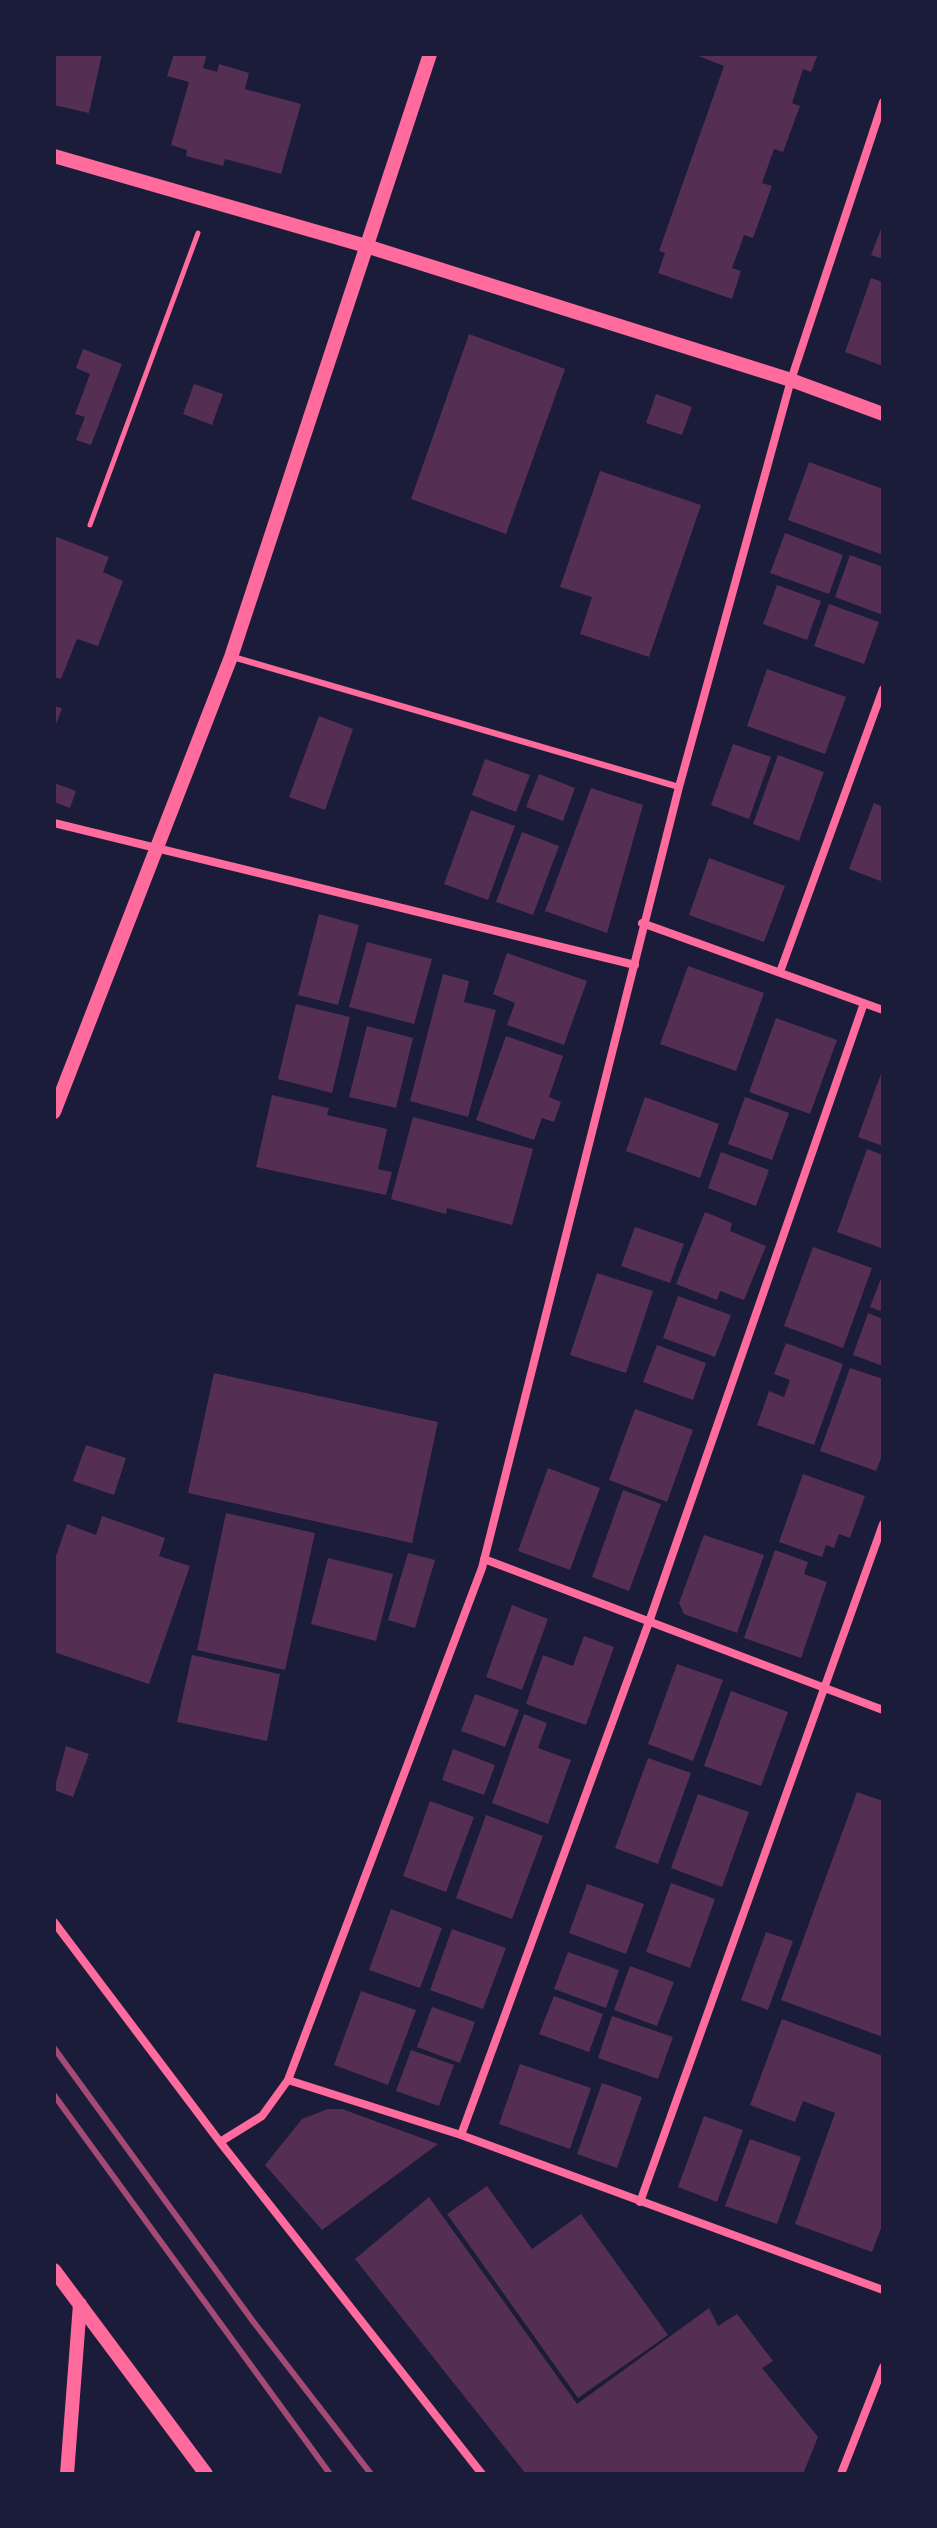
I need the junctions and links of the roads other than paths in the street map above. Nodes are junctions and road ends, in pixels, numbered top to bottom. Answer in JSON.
{"nodes":[{"id":1,"x":427,"y":55,"type":"edge"},
{"id":2,"x":883,"y":102,"type":"edge"},
{"id":3,"x":54,"y":156,"type":"edge"},
{"id":4,"x":366,"y":246,"type":"junction"},
{"id":5,"x":791,"y":380,"type":"junction"},
{"id":6,"x":883,"y":414,"type":"edge"},
{"id":7,"x":231,"y":657,"type":"junction"},
{"id":8,"x":883,"y":689,"type":"edge"},
{"id":9,"x":679,"y":787,"type":"junction"},
{"id":10,"x":54,"y":823,"type":"edge"},
{"id":11,"x":159,"y":849,"type":"junction"},
{"id":12,"x":642,"y":923,"type":"junction"},
{"id":13,"x":635,"y":965,"type":"junction"},
{"id":14,"x":780,"y":972,"type":"junction"},
{"id":15,"x":864,"y":1003,"type":"junction"},
{"id":16,"x":883,"y":1010,"type":"edge"},
{"id":17,"x":57,"y":1094,"type":"edge"},
{"id":18,"x":54,"y":1112,"type":"edge"},
{"id":19,"x":883,"y":1524,"type":"edge"},
{"id":20,"x":484,"y":1559,"type":"junction"},
{"id":21,"x":649,"y":1622,"type":"junction"},
{"id":22,"x":826,"y":1689,"type":"junction"},
{"id":23,"x":883,"y":1710,"type":"edge"},
{"id":24,"x":54,"y":1922,"type":"edge"},
{"id":25,"x":288,"y":2080,"type":"junction"},
{"id":26,"x":461,"y":2135,"type":"junction"},
{"id":27,"x":220,"y":2142,"type":"junction"},
{"id":28,"x":640,"y":2202,"type":"junction"},
{"id":29,"x":54,"y":2270,"type":"edge"},
{"id":30,"x":883,"y":2290,"type":"edge"},
{"id":31,"x":80,"y":2304,"type":"junction"},
{"id":32,"x":883,"y":2367,"type":"edge"},
{"id":33,"x":67,"y":2474,"type":"edge"},
{"id":34,"x":206,"y":2474,"type":"edge"},
{"id":35,"x":482,"y":2474,"type":"edge"},
{"id":36,"x":841,"y":2474,"type":"edge"}],
"edges":[{"from":1,"to":4,"type":"street"},
{"from":2,"to":5,"type":"street"},
{"from":3,"to":4,"type":"street"},
{"from":4,"to":5,"type":"street"},
{"from":4,"to":7,"type":"street"},
{"from":5,"to":6,"type":"street"},
{"from":5,"to":9,"type":"street"},
{"from":7,"to":9,"type":"lane"},
{"from":7,"to":11,"type":"street"},
{"from":8,"to":14,"type":"street"},
{"from":9,"to":12,"type":"street"},
{"from":10,"to":11,"type":"street"},
{"from":11,"to":13,"type":"street"},
{"from":11,"to":17,"type":"street"},
{"from":12,"to":13,"type":"street"},
{"from":12,"to":14,"type":"street"},
{"from":13,"to":20,"type":"street"},
{"from":14,"to":15,"type":"street"},
{"from":15,"to":16,"type":"street"},
{"from":15,"to":21,"type":"street"},
{"from":17,"to":18,"type":"street"},
{"from":19,"to":22,"type":"street"},
{"from":20,"to":21,"type":"street"},
{"from":20,"to":25,"type":"street"},
{"from":21,"to":22,"type":"street"},
{"from":21,"to":26,"type":"street"},
{"from":22,"to":23,"type":"street"},
{"from":22,"to":28,"type":"street"},
{"from":24,"to":27,"type":"street"},
{"from":25,"to":26,"type":"street"},
{"from":25,"to":27,"type":"street"},
{"from":26,"to":28,"type":"street"},
{"from":27,"to":35,"type":"street"},
{"from":28,"to":30,"type":"street"},
{"from":29,"to":31,"type":"street"},
{"from":31,"to":33,"type":"street"},
{"from":31,"to":34,"type":"street"},
{"from":32,"to":36,"type":"street"}]}
